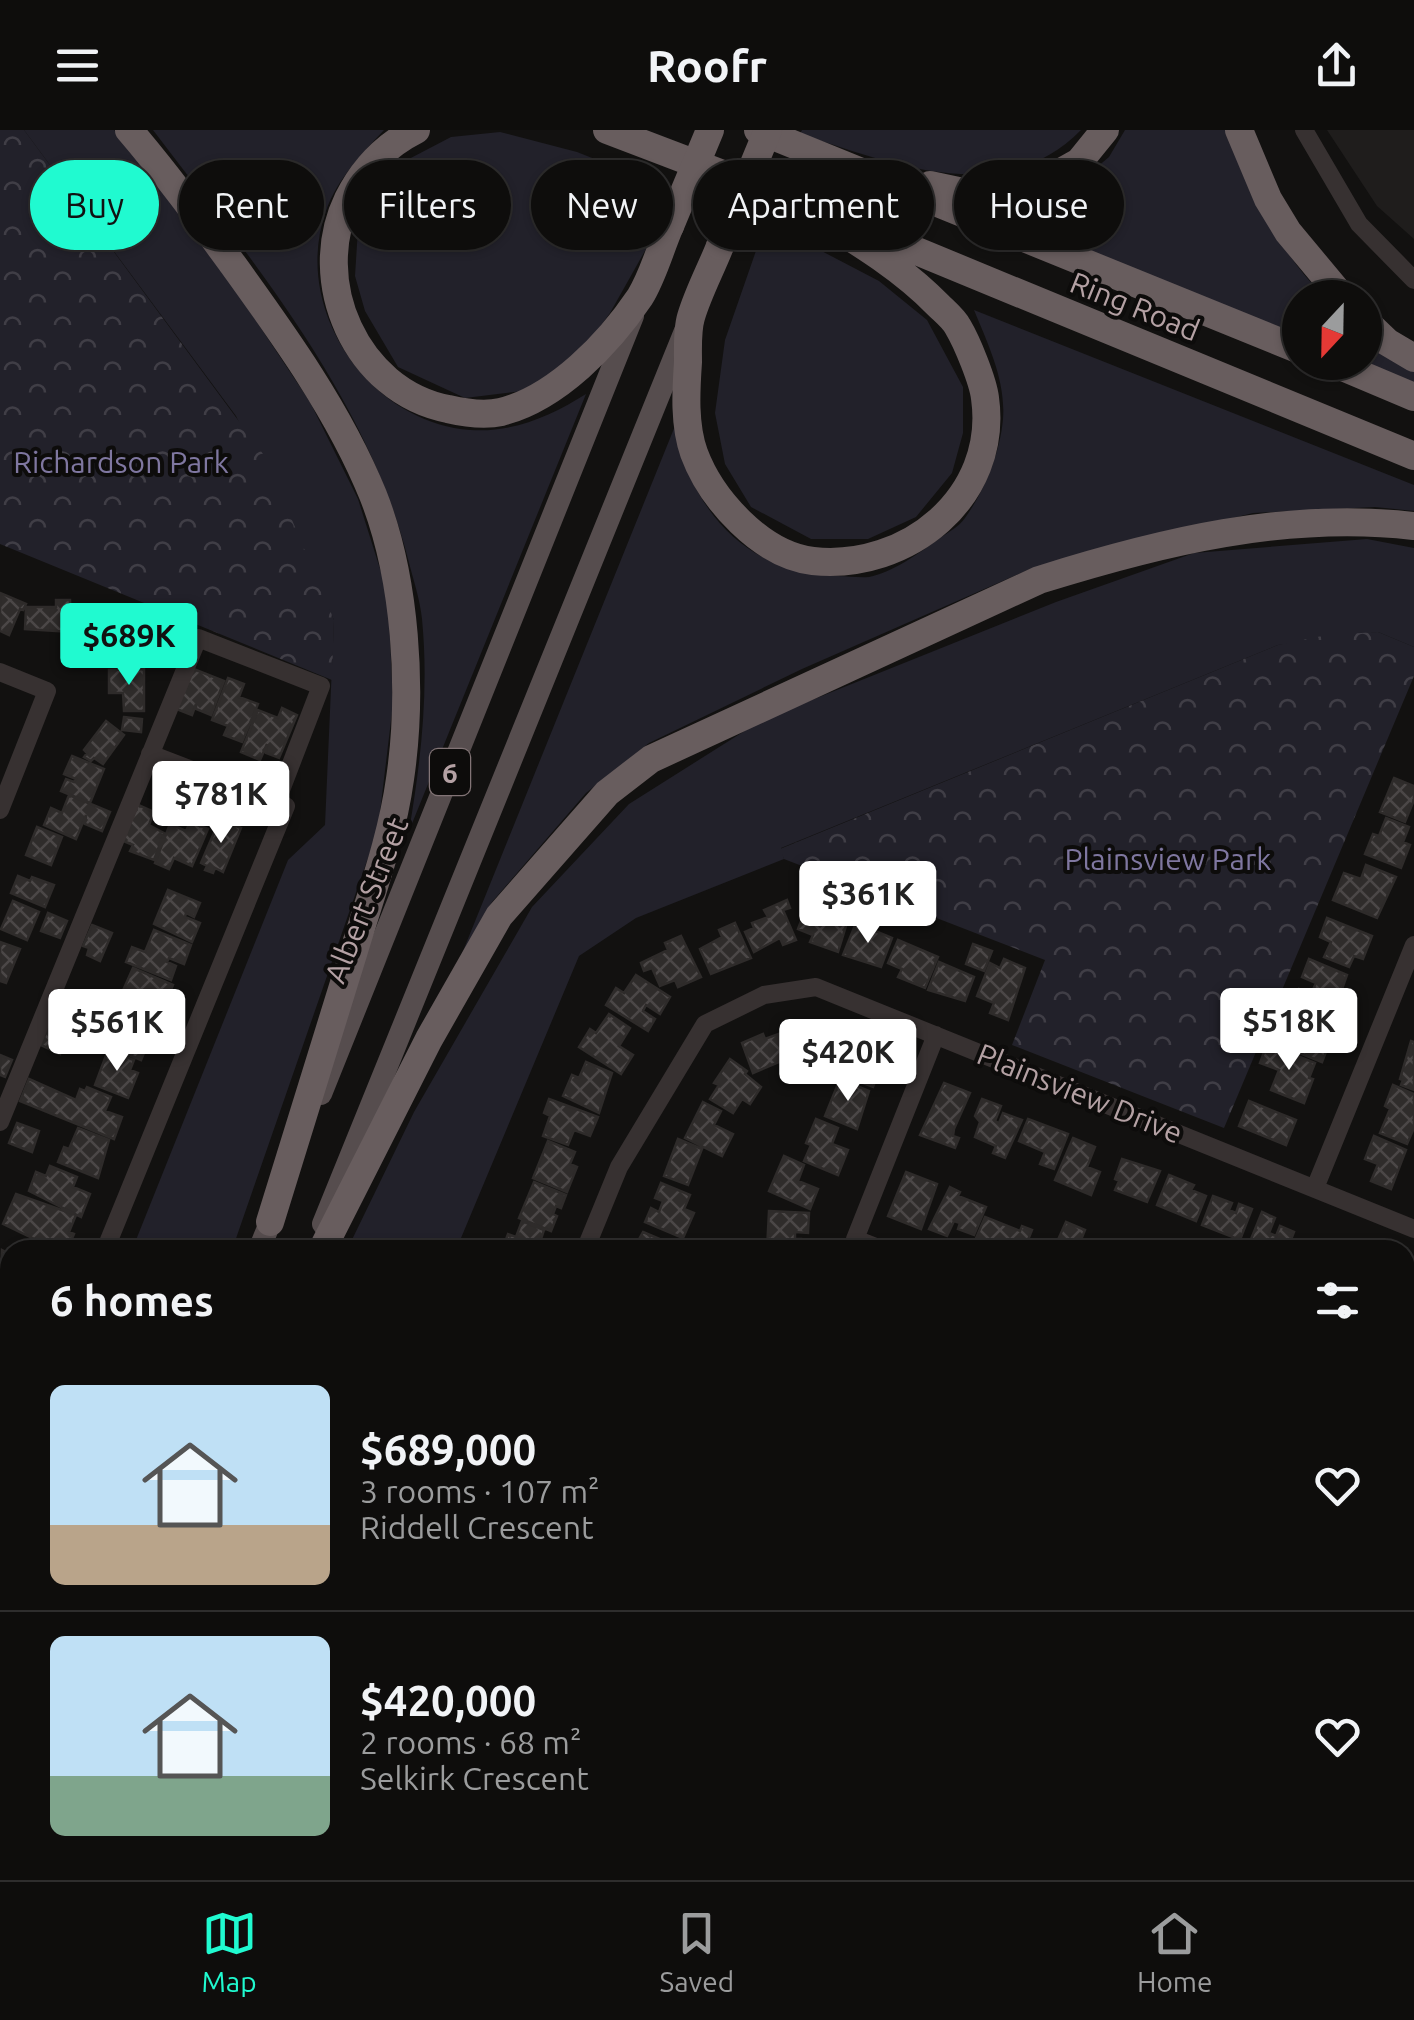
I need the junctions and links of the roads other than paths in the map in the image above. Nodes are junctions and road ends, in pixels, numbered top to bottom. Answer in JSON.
{"nodes":[{"id":1,"x":129,"y":130,"type":"edge"},
{"id":2,"x":416,"y":130,"type":"edge"},
{"id":3,"x":590,"y":130,"type":"edge"},
{"id":4,"x":710,"y":130,"type":"edge"},
{"id":5,"x":758,"y":130,"type":"edge"},
{"id":6,"x":768,"y":130,"type":"edge"},
{"id":7,"x":1104,"y":130,"type":"edge"},
{"id":8,"x":1239,"y":130,"type":"edge"},
{"id":9,"x":1304,"y":130,"type":"edge"},
{"id":10,"x":613,"y":132,"type":"edge"},
{"id":11,"x":833,"y":160,"type":"edge"},
{"id":12,"x":693,"y":162,"type":"edge"},
{"id":13,"x":934,"y":185,"type":"edge"},
{"id":14,"x":934,"y":201,"type":"edge"},
{"id":15,"x":869,"y":250,"type":"edge"},
{"id":16,"x":914,"y":250,"type":"edge"},
{"id":17,"x":1329,"y":280,"type":"edge"},
{"id":18,"x":1414,"y":280,"type":"edge"},
{"id":19,"x":641,"y":294,"type":"junction"},
{"id":20,"x":690,"y":320,"type":"junction"},
{"id":21,"x":1382,"y":337,"type":"edge"},
{"id":22,"x":1282,"y":343,"type":"edge"},
{"id":23,"x":1414,"y":358,"type":"edge"},
{"id":24,"x":1374,"y":380,"type":"edge"},
{"id":25,"x":1414,"y":397,"type":"edge"},
{"id":26,"x":1414,"y":456,"type":"edge"},
{"id":27,"x":1414,"y":526,"type":"edge"},
{"id":28,"x":0,"y":672,"type":"edge"},
{"id":29,"x":150,"y":754,"type":"junction"},
{"id":30,"x":281,"y":804,"type":"junction"},
{"id":31,"x":0,"y":810,"type":"edge"},
{"id":32,"x":1414,"y":945,"type":"edge"},
{"id":33,"x":936,"y":1035,"type":"junction"},
{"id":34,"x":0,"y":1122,"type":"edge"},
{"id":35,"x":1315,"y":1188,"type":"junction"},
{"id":36,"x":270,"y":1222,"type":"junction"},
{"id":37,"x":1414,"y":1229,"type":"edge"},
{"id":38,"x":108,"y":1240,"type":"edge"},
{"id":39,"x":263,"y":1240,"type":"edge"},
{"id":40,"x":316,"y":1240,"type":"edge"},
{"id":41,"x":327,"y":1240,"type":"edge"},
{"id":42,"x":589,"y":1240,"type":"edge"},
{"id":43,"x":860,"y":1240,"type":"edge"}],
"edges":[{"from":1,"to":36,"type":"highway"},
{"from":2,"to":19,"type":"highway"},
{"from":3,"to":10,"type":"highway","name":"Ring Road"},
{"from":4,"to":19,"type":"highway","number":"6","bridge":true},
{"from":5,"to":11,"type":"highway","name":"Ring Road"},
{"from":6,"to":20,"type":"highway","number":"6","bridge":true},
{"from":7,"to":13,"type":"highway"},
{"from":8,"to":17,"type":"highway"},
{"from":9,"to":18,"type":"street"},
{"from":10,"to":12,"type":"highway","name":"Ring Road"},
{"from":14,"to":22,"type":"highway","name":"Ring Road"},
{"from":15,"to":20,"type":"highway"},
{"from":16,"to":26,"type":"highway","name":"Ring Road"},
{"from":19,"to":36,"type":"main road","name":"Albert Street","number":"6"},
{"from":20,"to":40,"type":"main road","number":"6"},
{"from":21,"to":23,"type":"highway"},
{"from":24,"to":25,"type":"highway"},
{"from":27,"to":41,"type":"highway"},
{"from":28,"to":31,"type":"street"},
{"from":29,"to":30,"type":"street"},
{"from":29,"to":30,"type":"street"},
{"from":29,"to":34,"type":"street"},
{"from":30,"to":38,"type":"street"},
{"from":32,"to":35,"type":"street"},
{"from":33,"to":35,"type":"street","name":"Plainsview Drive"},
{"from":33,"to":42,"type":"street","name":"Plainsview Drive"},
{"from":33,"to":43,"type":"street"},
{"from":35,"to":37,"type":"street","name":"Plainsview Drive"},
{"from":36,"to":39,"type":"main road","name":"Albert Street","number":"6"}]}
